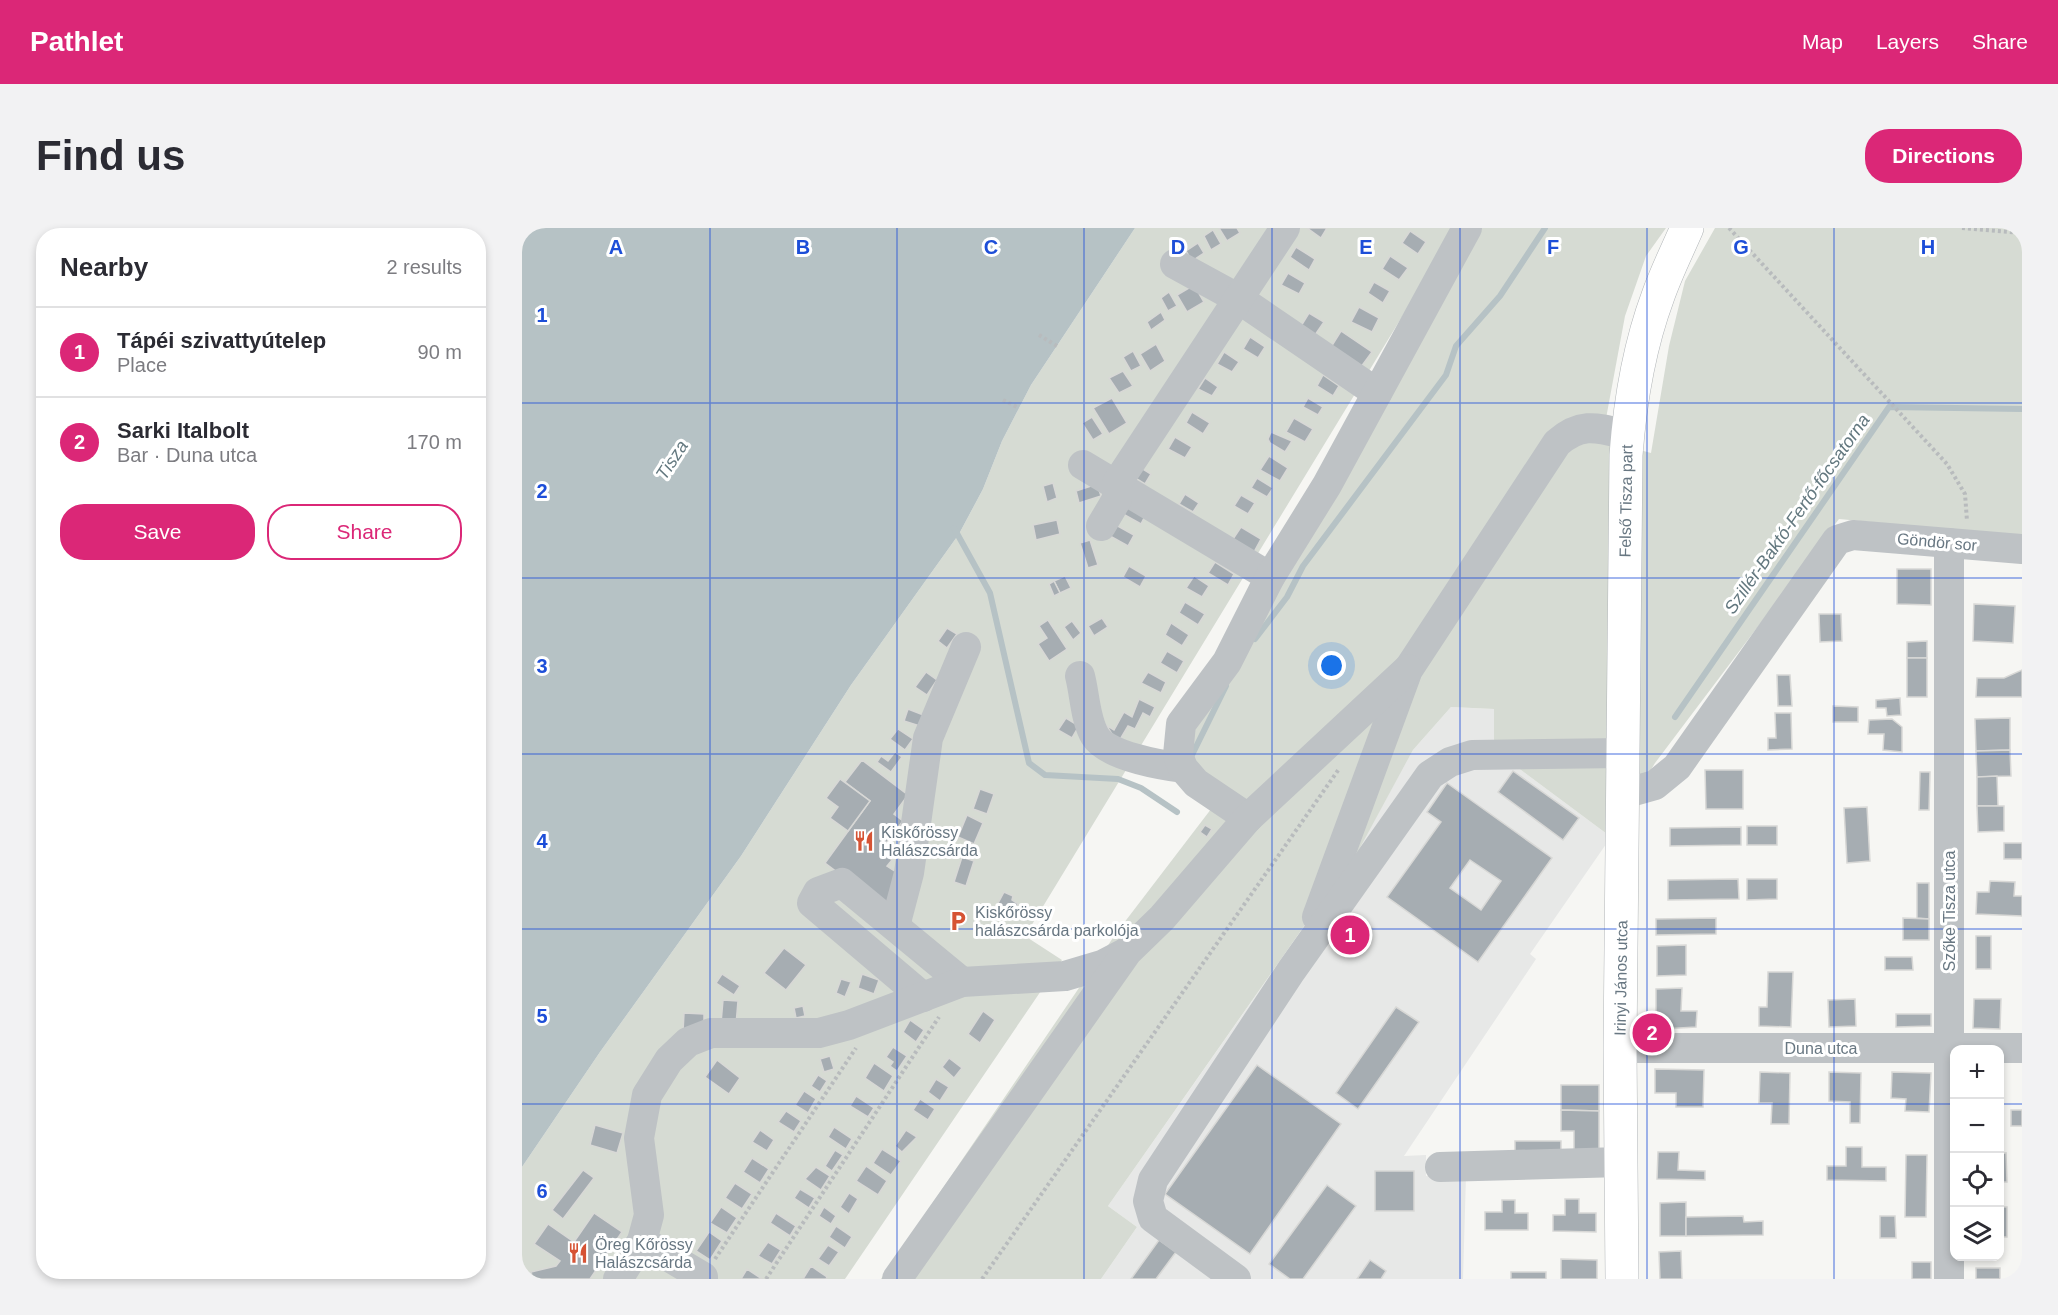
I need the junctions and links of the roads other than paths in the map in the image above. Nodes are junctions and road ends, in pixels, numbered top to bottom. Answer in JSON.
{"nodes":[{"id":1,"x":1285,"y":228,"type":"edge"},
{"id":2,"x":1687,"y":228,"type":"edge"},
{"id":3,"x":1459,"y":231,"type":"edge"},
{"id":4,"x":1175,"y":264,"type":"dead end"},
{"id":5,"x":1239,"y":299,"type":"junction"},
{"id":6,"x":1377,"y":393,"type":"junction"},
{"id":7,"x":1628,"y":435,"type":"junction"},
{"id":8,"x":1083,"y":465,"type":"dead end"},
{"id":9,"x":1117,"y":483,"type":"junction"},
{"id":10,"x":1101,"y":526,"type":"dead end"},
{"id":11,"x":1958,"y":544,"type":"junction"},
{"id":12,"x":2022,"y":549,"type":"edge"},
{"id":13,"x":1270,"y":577,"type":"junction"},
{"id":14,"x":966,"y":647,"type":"dead end"},
{"id":15,"x":1408,"y":669,"type":"junction"},
{"id":16,"x":1080,"y":676,"type":"dead end"},
{"id":17,"x":1358,"y":740,"type":"road end"},
{"id":18,"x":1183,"y":768,"type":"junction"},
{"id":19,"x":1623,"y":777,"type":"junction"},
{"id":20,"x":1248,"y":818,"type":"junction"},
{"id":21,"x":895,"y":926,"type":"junction"},
{"id":22,"x":1127,"y":952,"type":"junction"},
{"id":23,"x":1305,"y":952,"type":"junction"},
{"id":24,"x":962,"y":982,"type":"junction"},
{"id":25,"x":923,"y":997,"type":"junction"},
{"id":26,"x":1950,"y":1045,"type":"edge"},
{"id":27,"x":1620,"y":1048,"type":"junction"},
{"id":28,"x":1950,"y":1048,"type":"joint"},
{"id":29,"x":2004,"y":1048,"type":"edge"},
{"id":30,"x":2022,"y":1048,"type":"edge"},
{"id":31,"x":1621,"y":1162,"type":"junction"},
{"id":32,"x":1440,"y":1167,"type":"dead end"},
{"id":33,"x":642,"y":1241,"type":"junction"},
{"id":34,"x":1199,"y":1268,"type":"edge"},
{"id":35,"x":703,"y":1276,"type":"road end"},
{"id":36,"x":618,"y":1279,"type":"edge"},
{"id":37,"x":897,"y":1279,"type":"edge"},
{"id":38,"x":1236,"y":1279,"type":"edge"},
{"id":39,"x":1622,"y":1279,"type":"edge"},
{"id":40,"x":1949,"y":1279,"type":"edge"}],
"edges":[{"from":1,"to":5,"type":"street"},
{"from":2,"to":7,"type":"main road","name":"Felső Tisza part"},
{"from":3,"to":6,"type":"street"},
{"from":4,"to":5,"type":"street"},
{"from":5,"to":6,"type":"street"},
{"from":5,"to":9,"type":"street"},
{"from":6,"to":13,"type":"street"},
{"from":7,"to":15,"type":"street"},
{"from":7,"to":19,"type":"main road","name":"Felső Tisza part"},
{"from":8,"to":9,"type":"street"},
{"from":9,"to":10,"type":"street"},
{"from":9,"to":13,"type":"street"},
{"from":11,"to":12,"type":"street","name":"Göndör sor"},
{"from":11,"to":19,"type":"street","name":"Göndör sor"},
{"from":11,"to":26,"type":"street","name":"Szőke Tisza utca"},
{"from":13,"to":18,"type":"street"},
{"from":14,"to":21,"type":"street"},
{"from":15,"to":17,"type":"street"},
{"from":15,"to":20,"type":"street"},
{"from":15,"to":23,"type":"street"},
{"from":16,"to":18,"type":"street"},
{"from":18,"to":20,"type":"street"},
{"from":19,"to":23,"type":"street"},
{"from":19,"to":27,"type":"main road","name":"Irinyi János utca"},
{"from":20,"to":22,"type":"street"},
{"from":21,"to":24,"type":"street"},
{"from":21,"to":25,"type":"street"},
{"from":22,"to":24,"type":"street"},
{"from":22,"to":37,"type":"street"},
{"from":23,"to":34,"type":"street"},
{"from":24,"to":25,"type":"street"},
{"from":25,"to":33,"type":"street"},
{"from":27,"to":28,"type":"street","name":"Duna utca"},
{"from":27,"to":31,"type":"main road","name":"Irinyi János utca"},
{"from":28,"to":40,"type":"street","name":"Szőke Tisza utca"},
{"from":29,"to":30,"type":"street","name":"Duna utca"},
{"from":31,"to":32,"type":"street"},
{"from":31,"to":39,"type":"main road","name":"Irinyi János utca"},
{"from":33,"to":35,"type":"street"},
{"from":33,"to":36,"type":"street"},
{"from":34,"to":38,"type":"street"}]}
